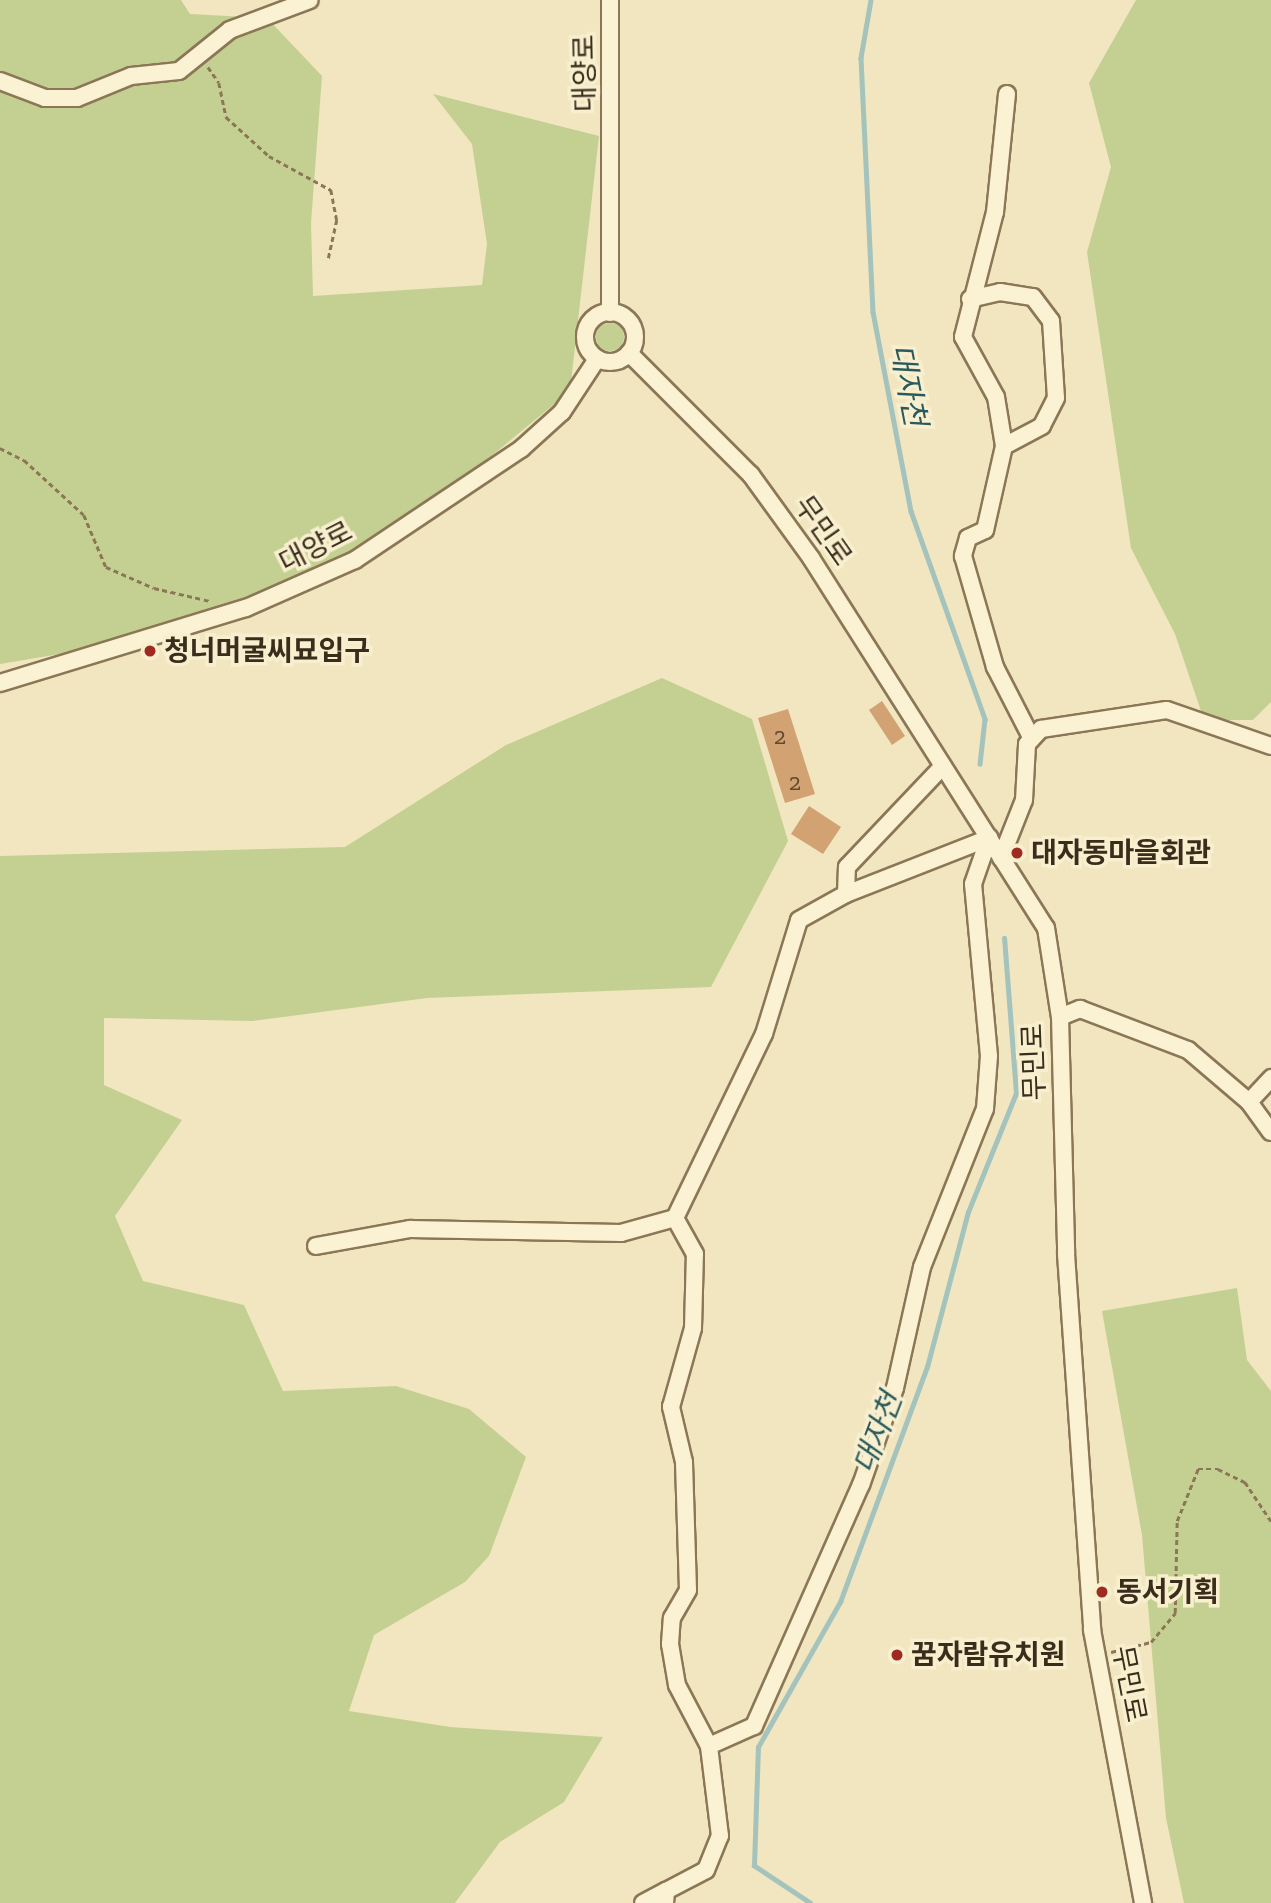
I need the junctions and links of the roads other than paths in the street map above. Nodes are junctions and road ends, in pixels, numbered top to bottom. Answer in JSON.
{"nodes":[{"id":1,"x":310,"y":0,"type":"edge"},
{"id":2,"x":610,"y":0,"type":"edge"},
{"id":3,"x":0,"y":82,"type":"edge"},
{"id":4,"x":1007,"y":94,"type":"dead end"},
{"id":5,"x":970,"y":299,"type":"junction"},
{"id":6,"x":610,"y":313,"type":"junction"},
{"id":7,"x":629,"y":353,"type":"junction"},
{"id":8,"x":597,"y":359,"type":"junction"},
{"id":9,"x":1004,"y":446,"type":"junction"},
{"id":10,"x":0,"y":683,"type":"edge"},
{"id":11,"x":1030,"y":735,"type":"junction"},
{"id":12,"x":1271,"y":746,"type":"edge"},
{"id":13,"x":943,"y":766,"type":"junction"},
{"id":14,"x":989,"y":838,"type":"junction"},
{"id":15,"x":1001,"y":858,"type":"junction"},
{"id":16,"x":846,"y":894,"type":"junction"},
{"id":17,"x":1060,"y":1017,"type":"junction"},
{"id":18,"x":1271,"y":1078,"type":"edge"},
{"id":19,"x":1249,"y":1102,"type":"junction"},
{"id":20,"x":1271,"y":1132,"type":"edge"},
{"id":21,"x":675,"y":1218,"type":"junction"},
{"id":22,"x":316,"y":1246,"type":"dead end"},
{"id":23,"x":709,"y":1745,"type":"junction"},
{"id":24,"x":665,"y":1897,"type":"edge"},
{"id":25,"x":643,"y":1903,"type":"edge"},
{"id":26,"x":1143,"y":1903,"type":"edge"}],
"edges":[{"from":1,"to":3,"type":"street"},
{"from":2,"to":6,"type":"street","name":"대양로"},
{"from":4,"to":5,"type":"street"},
{"from":5,"to":9,"type":"street"},
{"from":5,"to":9,"type":"street"},
{"from":6,"to":7,"type":"street"},
{"from":6,"to":8,"type":"street"},
{"from":7,"to":8,"type":"street"},
{"from":7,"to":13,"type":"street","name":"무민로"},
{"from":8,"to":10,"type":"street","name":"대양로"},
{"from":9,"to":11,"type":"street"},
{"from":11,"to":12,"type":"street"},
{"from":11,"to":15,"type":"street"},
{"from":13,"to":14,"type":"street","name":"무민로"},
{"from":13,"to":16,"type":"street"},
{"from":14,"to":15,"type":"street","name":"무민로"},
{"from":14,"to":16,"type":"street"},
{"from":14,"to":23,"type":"street"},
{"from":15,"to":17,"type":"street","name":"무민로"},
{"from":16,"to":21,"type":"street"},
{"from":17,"to":19,"type":"street"},
{"from":17,"to":26,"type":"street","name":"무민로"},
{"from":18,"to":19,"type":"street"},
{"from":19,"to":20,"type":"street"},
{"from":21,"to":22,"type":"street"},
{"from":21,"to":23,"type":"street"},
{"from":23,"to":24,"type":"street"},
{"from":24,"to":25,"type":"street"}]}
